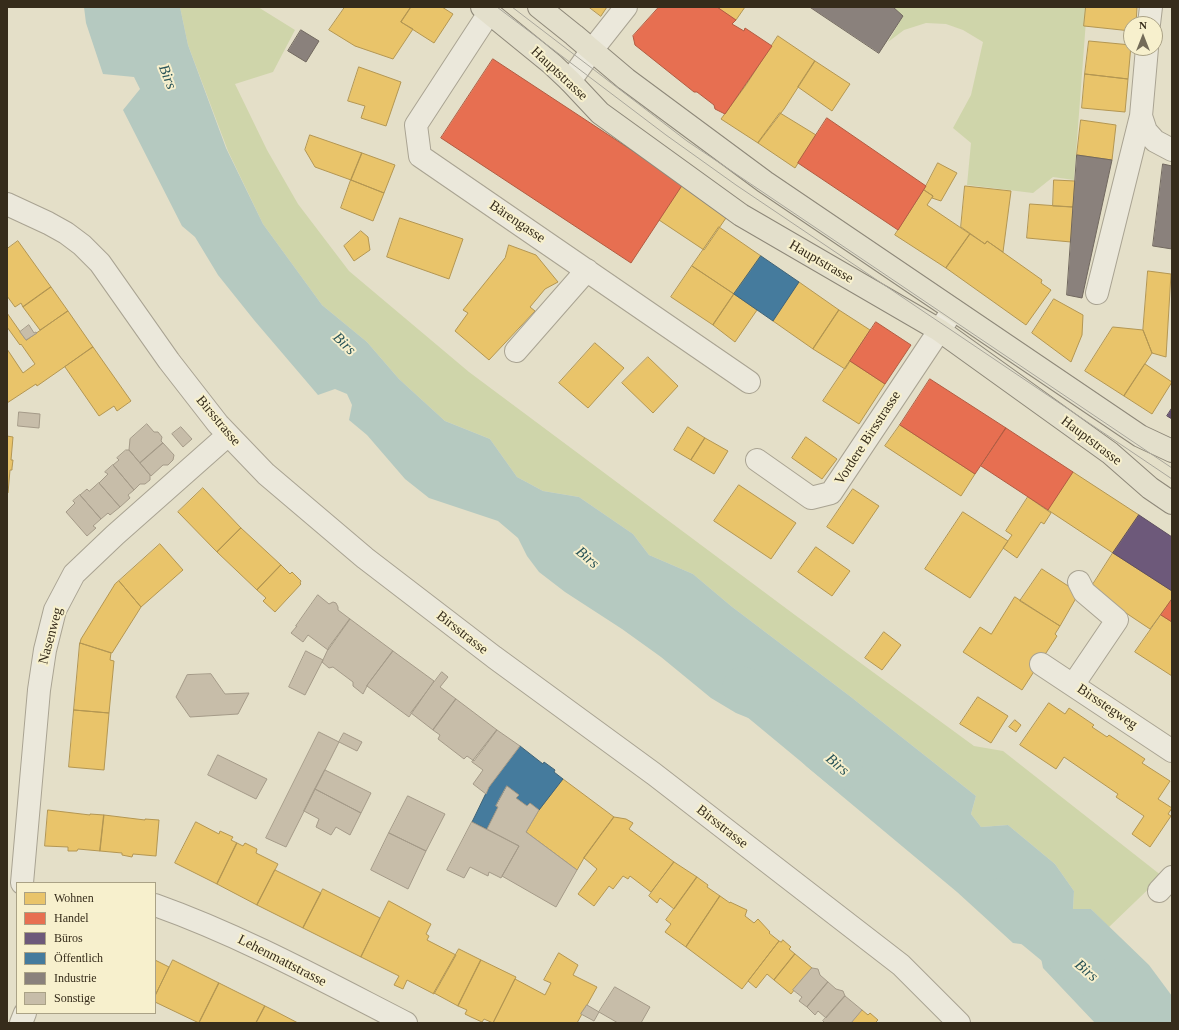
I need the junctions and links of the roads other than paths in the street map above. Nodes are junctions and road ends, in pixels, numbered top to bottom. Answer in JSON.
{"nodes":[{"id":1,"x":539,"y":7,"type":"edge"},
{"id":2,"x":626,"y":7,"type":"edge"},
{"id":3,"x":486,"y":10,"type":"edge"},
{"id":4,"x":592,"y":50,"type":"junction"},
{"id":5,"x":1146,"y":56,"type":"edge"},
{"id":6,"x":570,"y":81,"type":"junction"},
{"id":7,"x":1141,"y":116,"type":"junction"},
{"id":8,"x":1172,"y":150,"type":"edge"},
{"id":9,"x":7,"y":204,"type":"edge"},
{"id":10,"x":587,"y":270,"type":"junction"},
{"id":11,"x":1097,"y":293,"type":"dead end"},
{"id":12,"x":953,"y":310,"type":"junction"},
{"id":13,"x":939,"y":330,"type":"junction"},
{"id":14,"x":516,"y":351,"type":"dead end"},
{"id":15,"x":749,"y":382,"type":"dead end"},
{"id":16,"x":228,"y":435,"type":"junction"},
{"id":17,"x":1172,"y":451,"type":"edge"},
{"id":18,"x":757,"y":460,"type":"dead end"},
{"id":19,"x":1172,"y":502,"type":"edge"},
{"id":20,"x":1079,"y":582,"type":"dead end"},
{"id":21,"x":1041,"y":664,"type":"dead end"},
{"id":22,"x":1073,"y":685,"type":"junction"},
{"id":23,"x":1172,"y":751,"type":"edge"},
{"id":24,"x":22,"y":882,"type":"edge"},
{"id":25,"x":156,"y":905,"type":"edge"},
{"id":26,"x":406,"y":1023,"type":"edge"},
{"id":27,"x":959,"y":1023,"type":"edge"}],
"edges":[{"from":1,"to":4,"type":"main road"},
{"from":2,"to":4,"type":"street"},
{"from":3,"to":6,"type":"main road","name":"Hauptstrasse"},
{"from":3,"to":10,"type":"street","name":"Bärengasse"},
{"from":4,"to":6,"type":"street"},
{"from":4,"to":12,"type":"main road"},
{"from":5,"to":7,"type":"street"},
{"from":6,"to":13,"type":"main road","name":"Hauptstrasse"},
{"from":7,"to":8,"type":"street"},
{"from":7,"to":11,"type":"street"},
{"from":9,"to":16,"type":"street","name":"Birsstrasse"},
{"from":10,"to":14,"type":"street"},
{"from":10,"to":15,"type":"street","name":"Bärengasse"},
{"from":12,"to":13,"type":"street","name":"Vordere Birsstrasse"},
{"from":12,"to":17,"type":"main road"},
{"from":13,"to":18,"type":"street","name":"Vordere Birsstrasse"},
{"from":13,"to":19,"type":"main road","name":"Hauptstrasse"},
{"from":16,"to":24,"type":"street","name":"Nasenweg"},
{"from":16,"to":27,"type":"street","name":"Birsstrasse"},
{"from":20,"to":22,"type":"street"},
{"from":21,"to":22,"type":"street","name":"Birsstegweg"},
{"from":22,"to":23,"type":"street","name":"Birsstegweg"},
{"from":25,"to":26,"type":"street","name":"Lehenmattstrasse"}]}
